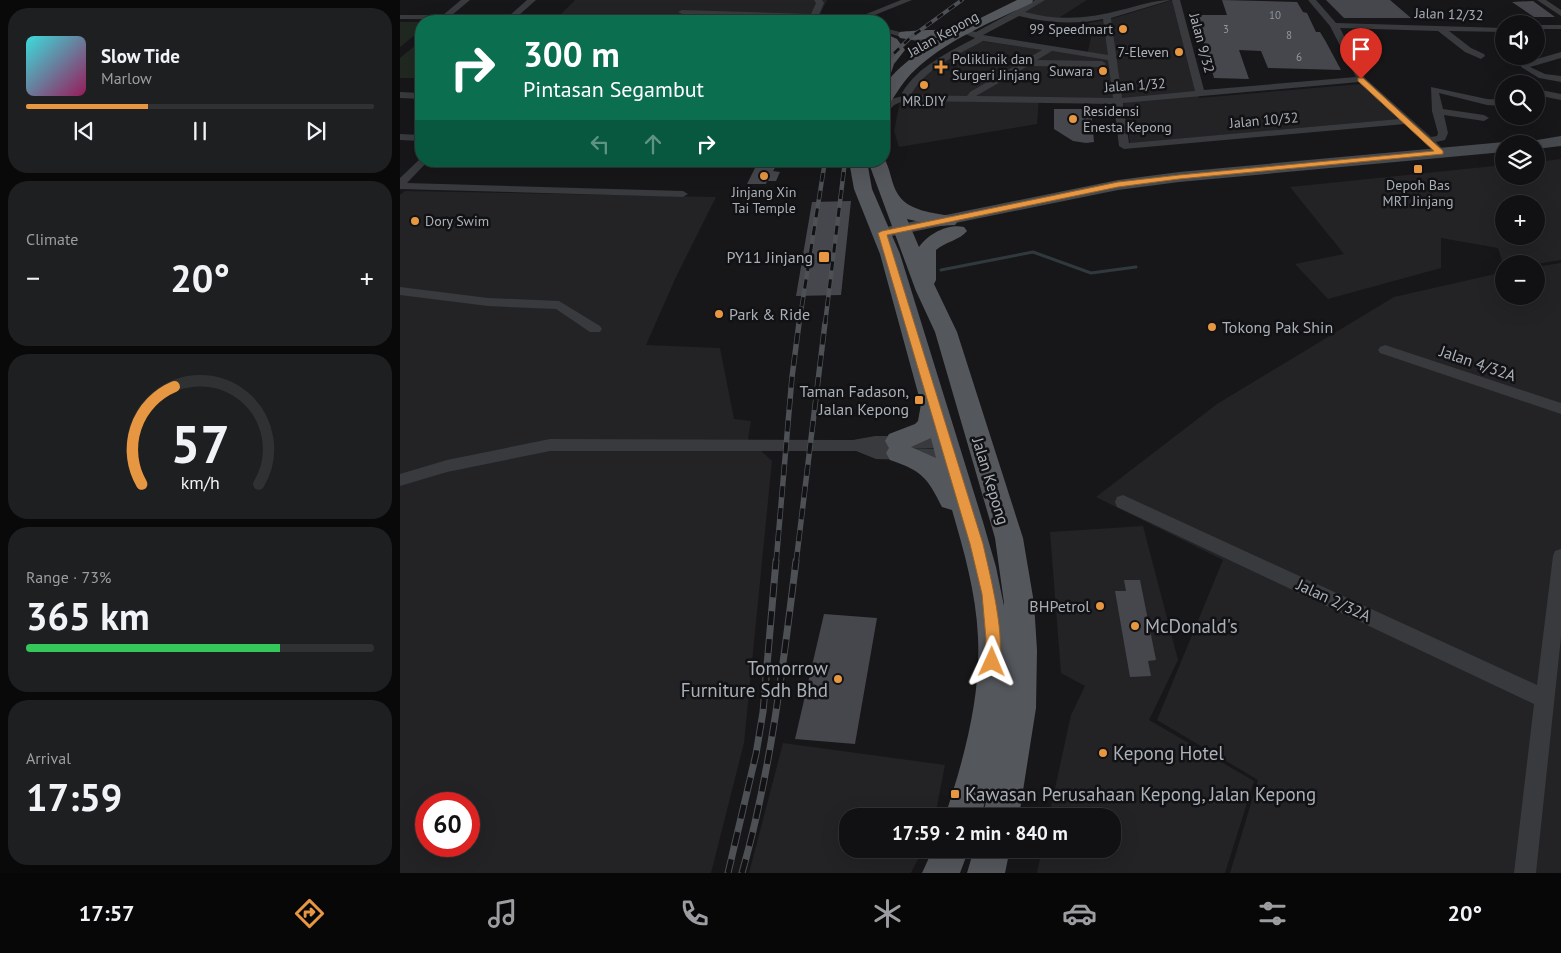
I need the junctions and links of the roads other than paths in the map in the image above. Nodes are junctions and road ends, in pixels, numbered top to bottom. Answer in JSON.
{"nodes":[{"id":1,"x":466,"y":0,"type":"edge"},
{"id":2,"x":532,"y":0,"type":"edge"},
{"id":3,"x":818,"y":0,"type":"edge"},
{"id":4,"x":908,"y":0,"type":"edge"},
{"id":5,"x":1007,"y":0,"type":"edge"},
{"id":6,"x":1027,"y":0,"type":"edge"},
{"id":7,"x":1041,"y":0,"type":"edge"},
{"id":8,"x":1166,"y":0,"type":"edge"},
{"id":9,"x":1176,"y":0,"type":"edge"},
{"id":10,"x":1312,"y":0,"type":"edge"},
{"id":11,"x":1541,"y":0,"type":"edge"},
{"id":12,"x":877,"y":12,"type":"junction"},
{"id":13,"x":400,"y":13,"type":"edge"},
{"id":14,"x":691,"y":13,"type":"joint"},
{"id":15,"x":1018,"y":13,"type":"junction"},
{"id":16,"x":1561,"y":14,"type":"edge"},
{"id":17,"x":431,"y":15,"type":"edge"},
{"id":18,"x":448,"y":15,"type":"edge"},
{"id":19,"x":515,"y":15,"type":"edge"},
{"id":20,"x":564,"y":15,"type":"edge"},
{"id":21,"x":710,"y":15,"type":"edge"},
{"id":22,"x":814,"y":15,"type":"edge"},
{"id":23,"x":869,"y":15,"type":"edge"},
{"id":24,"x":872,"y":15,"type":"edge"},
{"id":25,"x":415,"y":17,"type":"edge"},
{"id":26,"x":400,"y":18,"type":"edge"},
{"id":27,"x":1107,"y":18,"type":"junction"},
{"id":28,"x":1334,"y":25,"type":"junction"},
{"id":29,"x":1545,"y":27,"type":"edge"},
{"id":30,"x":1440,"y":28,"type":"junction"},
{"id":31,"x":1560,"y":28,"type":"edge"},
{"id":32,"x":1495,"y":30,"type":"edge"},
{"id":33,"x":890,"y":32,"type":"edge"},
{"id":34,"x":975,"y":35,"type":"junction"},
{"id":35,"x":905,"y":36,"type":"joint"},
{"id":36,"x":890,"y":38,"type":"edge"},
{"id":37,"x":890,"y":41,"type":"edge"},
{"id":38,"x":931,"y":43,"type":"junction"},
{"id":39,"x":1050,"y":49,"type":"junction"},
{"id":40,"x":1561,"y":55,"type":"edge"},
{"id":41,"x":1481,"y":56,"type":"dead end"},
{"id":42,"x":890,"y":60,"type":"edge"},
{"id":43,"x":1113,"y":61,"type":"junction"},
{"id":44,"x":1026,"y":63,"type":"junction"},
{"id":45,"x":890,"y":69,"type":"edge"},
{"id":46,"x":901,"y":76,"type":"junction"},
{"id":47,"x":1361,"y":79,"type":"junction"},
{"id":48,"x":1561,"y":79,"type":"edge"},
{"id":49,"x":1369,"y":86,"type":"junction"},
{"id":50,"x":890,"y":92,"type":"edge"},
{"id":51,"x":1200,"y":94,"type":"junction"},
{"id":52,"x":1545,"y":94,"type":"edge"},
{"id":53,"x":400,"y":95,"type":"edge"},
{"id":54,"x":415,"y":96,"type":"edge"},
{"id":55,"x":971,"y":96,"type":"junction"},
{"id":56,"x":1561,"y":97,"type":"edge"},
{"id":57,"x":910,"y":98,"type":"junction"},
{"id":58,"x":1118,"y":101,"type":"junction"},
{"id":59,"x":1495,"y":102,"type":"edge"},
{"id":60,"x":890,"y":103,"type":"edge"},
{"id":61,"x":1437,"y":111,"type":"junction"},
{"id":62,"x":1484,"y":118,"type":"dead end"},
{"id":63,"x":1407,"y":121,"type":"junction"},
{"id":64,"x":400,"y":137,"type":"edge"},
{"id":65,"x":415,"y":138,"type":"edge"},
{"id":66,"x":1561,"y":142,"type":"edge"},
{"id":67,"x":1545,"y":143,"type":"edge"},
{"id":68,"x":1435,"y":147,"type":"junction"},
{"id":69,"x":1495,"y":147,"type":"edge"},
{"id":70,"x":1561,"y":150,"type":"edge"},
{"id":71,"x":1545,"y":151,"type":"edge"},
{"id":72,"x":1495,"y":155,"type":"edge"},
{"id":73,"x":1495,"y":156,"type":"edge"},
{"id":74,"x":417,"y":167,"type":"edge"},
{"id":75,"x":859,"y":167,"type":"edge"},
{"id":76,"x":879,"y":167,"type":"edge"},
{"id":77,"x":400,"y":185,"type":"edge"},
{"id":78,"x":684,"y":194,"type":"dead end"},
{"id":79,"x":889,"y":196,"type":"junction"},
{"id":80,"x":952,"y":226,"type":"junction"},
{"id":81,"x":895,"y":236,"type":"junction"},
{"id":82,"x":400,"y":291,"type":"edge"},
{"id":83,"x":926,"y":291,"type":"junction"},
{"id":84,"x":595,"y":329,"type":"dead end"},
{"id":85,"x":1385,"y":350,"type":"dead end"},
{"id":86,"x":933,"y":404,"type":"junction"},
{"id":87,"x":1561,"y":409,"type":"edge"},
{"id":88,"x":898,"y":447,"type":"junction"},
{"id":89,"x":950,"y":448,"type":"junction"},
{"id":90,"x":400,"y":480,"type":"edge"},
{"id":91,"x":1123,"y":502,"type":"dead end"},
{"id":92,"x":1009,"y":538,"type":"junction"},
{"id":93,"x":977,"y":544,"type":"junction"},
{"id":94,"x":1561,"y":556,"type":"edge"},
{"id":95,"x":1545,"y":699,"type":"junction"},
{"id":96,"x":965,"y":808,"type":"edge"},
{"id":97,"x":1002,"y":808,"type":"edge"},
{"id":98,"x":947,"y":858,"type":"edge"},
{"id":99,"x":990,"y":858,"type":"edge"},
{"id":100,"x":941,"y":873,"type":"edge"},
{"id":101,"x":986,"y":873,"type":"edge"},
{"id":102,"x":1525,"y":873,"type":"edge"}],
"edges":[{"from":1,"to":18,"type":"street"},
{"from":2,"to":19,"type":"street"},
{"from":3,"to":22,"type":"street"},
{"from":4,"to":12,"type":"street"},
{"from":5,"to":38,"type":"main road","name":"Jalan Kepong"},
{"from":6,"to":34,"type":"main road","name":"Jalan Kepong"},
{"from":7,"to":15,"type":"street"},
{"from":8,"to":27,"type":"street"},
{"from":9,"to":51,"type":"street","name":"Jalan 9/32"},
{"from":10,"to":28,"type":"street"},
{"from":11,"to":16,"type":"street"},
{"from":12,"to":23,"type":"street"},
{"from":12,"to":24,"type":"street"},
{"from":13,"to":17,"type":"street"},
{"from":14,"to":20,"type":"street"},
{"from":14,"to":21,"type":"street"},
{"from":15,"to":27,"type":"street"},
{"from":15,"to":34,"type":"street"},
{"from":25,"to":26,"type":"street"},
{"from":27,"to":43,"type":"street"},
{"from":28,"to":30,"type":"street","name":"Jalan 12/32"},
{"from":28,"to":47,"type":"street"},
{"from":29,"to":31,"type":"street"},
{"from":30,"to":32,"type":"street","name":"Jalan 12/32"},
{"from":30,"to":41,"type":"street"},
{"from":33,"to":35,"type":"street"},
{"from":34,"to":38,"type":"main road","name":"Jalan Kepong"},
{"from":34,"to":39,"type":"street"},
{"from":34,"to":57,"type":"street"},
{"from":35,"to":38,"type":"main road"},
{"from":36,"to":38,"type":"street"},
{"from":37,"to":42,"type":"main road"},
{"from":38,"to":45,"type":"main road","name":"Jalan Kepong"},
{"from":38,"to":46,"type":"main road","name":"Jalan Kepong"},
{"from":39,"to":43,"type":"street"},
{"from":39,"to":44,"type":"street"},
{"from":40,"to":48,"type":"street"},
{"from":43,"to":44,"type":"street"},
{"from":43,"to":58,"type":"street"},
{"from":44,"to":55,"type":"street"},
{"from":46,"to":50,"type":"main road","name":"Jalan Kepong"},
{"from":46,"to":57,"type":"street"},
{"from":47,"to":49,"type":"street"},
{"from":47,"to":51,"type":"street","name":"Jalan 1/32"},
{"from":49,"to":58,"type":"street"},
{"from":49,"to":63,"type":"street"},
{"from":51,"to":58,"type":"street","name":"Jalan 1/32"},
{"from":52,"to":56,"type":"street"},
{"from":53,"to":54,"type":"street"},
{"from":55,"to":57,"type":"street","name":"Jalan 1/32"},
{"from":55,"to":58,"type":"street","name":"Jalan 1/32"},
{"from":57,"to":60,"type":"street","name":"Jalan 1/32"},
{"from":58,"to":63,"type":"street","name":"Jalan 10/32"},
{"from":59,"to":61,"type":"street"},
{"from":61,"to":62,"type":"street"},
{"from":61,"to":68,"type":"street"},
{"from":63,"to":68,"type":"street"},
{"from":64,"to":65,"type":"street"},
{"from":66,"to":67,"type":"main road"},
{"from":68,"to":69,"type":"main road"},
{"from":68,"to":72,"type":"main road"},
{"from":68,"to":80,"type":"main road"},
{"from":70,"to":71,"type":"main road"},
{"from":73,"to":80,"type":"main road"},
{"from":74,"to":77,"type":"street"},
{"from":75,"to":81,"type":"main road","name":"Jalan Kepong"},
{"from":76,"to":79,"type":"main road","name":"Jalan Kepong"},
{"from":77,"to":78,"type":"street"},
{"from":79,"to":80,"type":"main road"},
{"from":79,"to":81,"type":"main road","name":"Jalan Kepong"},
{"from":80,"to":81,"type":"main road"},
{"from":80,"to":83,"type":"main road"},
{"from":81,"to":83,"type":"main road","name":"Jalan Kepong"},
{"from":81,"to":86,"type":"main road","name":"Jalan Kepong"},
{"from":82,"to":84,"type":"street"},
{"from":83,"to":89,"type":"main road"},
{"from":83,"to":92,"type":"main road","name":"Jalan Kepong"},
{"from":85,"to":87,"type":"street","name":"Jalan 4/32A"},
{"from":86,"to":88,"type":"main road"},
{"from":86,"to":89,"type":"main road","name":"Jalan Kepong"},
{"from":88,"to":89,"type":"street"},
{"from":88,"to":90,"type":"street"},
{"from":88,"to":93,"type":"main road"},
{"from":89,"to":92,"type":"main road"},
{"from":89,"to":93,"type":"main road","name":"Jalan Kepong"},
{"from":91,"to":95,"type":"street","name":"Jalan 2/32A"},
{"from":92,"to":97,"type":"main road","name":"Jalan Kepong"},
{"from":93,"to":96,"type":"main road","name":"Jalan Kepong"},
{"from":94,"to":95,"type":"street"},
{"from":95,"to":102,"type":"street"},
{"from":98,"to":100,"type":"main road"},
{"from":99,"to":101,"type":"main road"}]}
